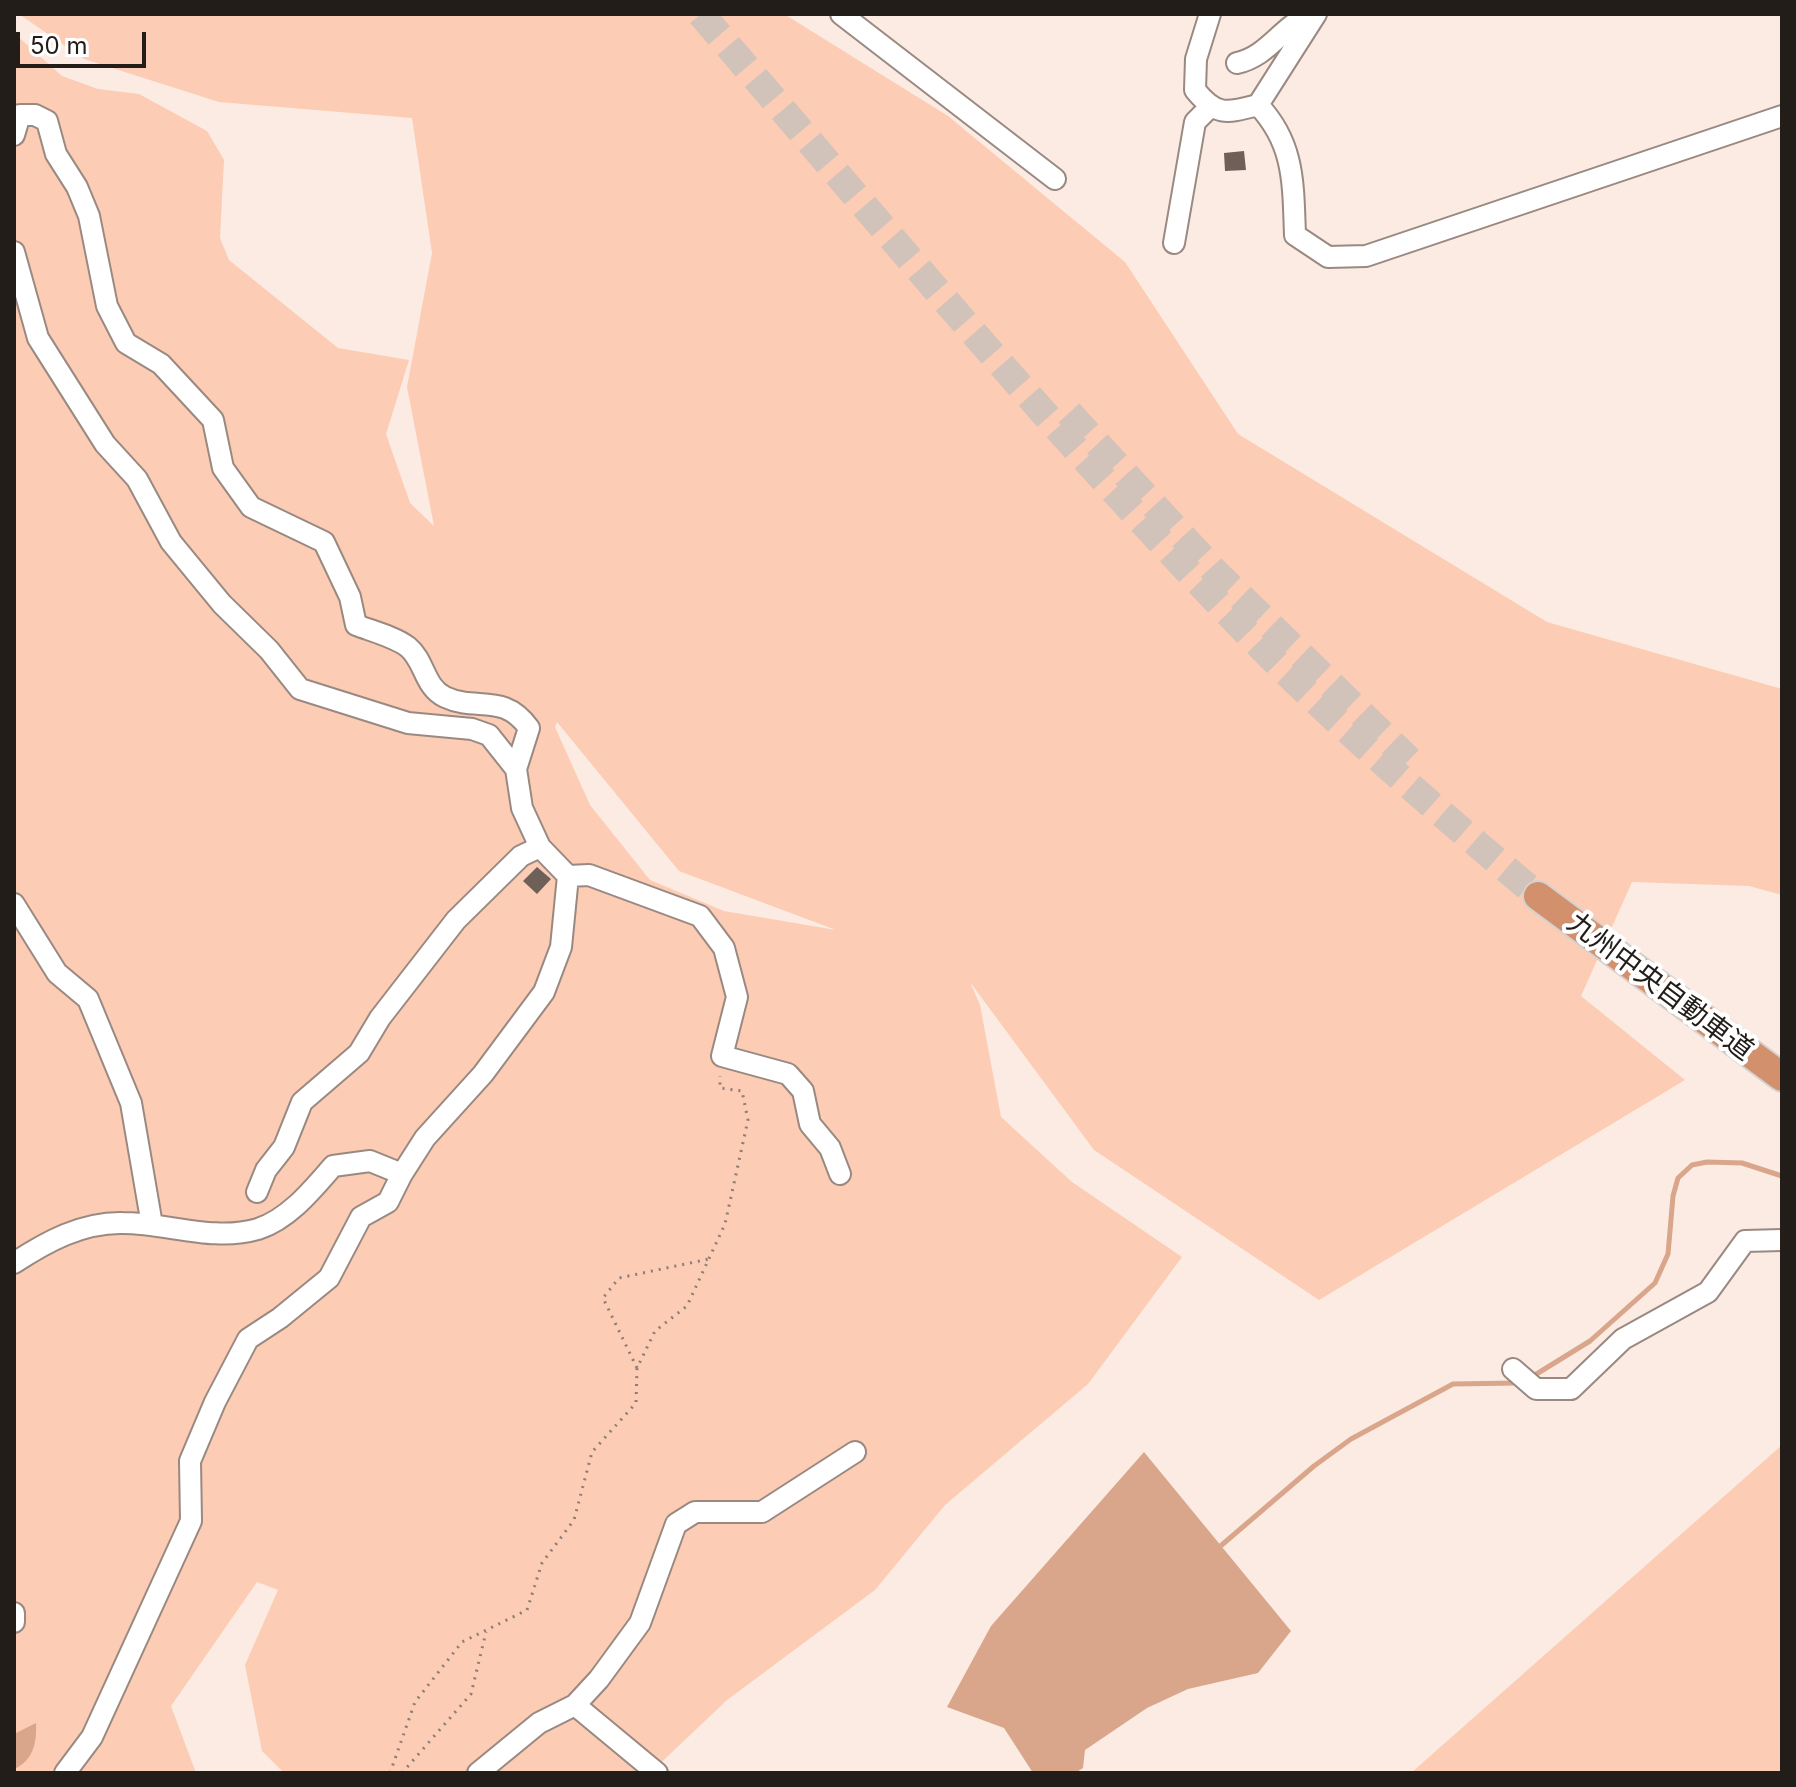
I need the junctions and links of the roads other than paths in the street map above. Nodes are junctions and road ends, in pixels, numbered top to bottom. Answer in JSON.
{"nodes":[{"id":1,"x":841,"y":14,"type":"edge"},
{"id":2,"x":1210,"y":14,"type":"edge"},
{"id":3,"x":1314,"y":14,"type":"edge"},
{"id":4,"x":1237,"y":63,"type":"dead end"},
{"id":5,"x":1258,"y":105,"type":"junction"},
{"id":6,"x":1209,"y":108,"type":"junction"},
{"id":7,"x":1782,"y":116,"type":"edge"},
{"id":8,"x":14,"y":135,"type":"edge"},
{"id":9,"x":1055,"y":179,"type":"dead end"},
{"id":10,"x":1174,"y":243,"type":"dead end"},
{"id":11,"x":14,"y":252,"type":"edge"},
{"id":12,"x":516,"y":769,"type":"junction"},
{"id":13,"x":540,"y":847,"type":"junction"},
{"id":14,"x":568,"y":876,"type":"junction"},
{"id":15,"x":14,"y":904,"type":"edge"},
{"id":16,"x":1782,"y":1058,"type":"edge"},
{"id":17,"x":1782,"y":1077,"type":"edge"},
{"id":18,"x":402,"y":1174,"type":"junction"},
{"id":19,"x":840,"y":1174,"type":"dead end"},
{"id":20,"x":257,"y":1192,"type":"dead end"},
{"id":21,"x":152,"y":1225,"type":"junction"},
{"id":22,"x":1782,"y":1240,"type":"edge"},
{"id":23,"x":14,"y":1263,"type":"edge"},
{"id":24,"x":1513,"y":1369,"type":"dead end"},
{"id":25,"x":855,"y":1452,"type":"dead end"},
{"id":26,"x":14,"y":1613,"type":"edge"},
{"id":27,"x":14,"y":1622,"type":"edge"},
{"id":28,"x":575,"y":1705,"type":"junction"},
{"id":29,"x":65,"y":1773,"type":"edge"},
{"id":30,"x":478,"y":1773,"type":"edge"},
{"id":31,"x":657,"y":1773,"type":"edge"}],
"edges":[{"from":1,"to":9,"type":"street"},
{"from":2,"to":6,"type":"street"},
{"from":3,"to":4,"type":"street"},
{"from":3,"to":5,"type":"street"},
{"from":5,"to":6,"type":"street"},
{"from":5,"to":7,"type":"street"},
{"from":6,"to":10,"type":"street"},
{"from":8,"to":12,"type":"street"},
{"from":11,"to":12,"type":"street"},
{"from":12,"to":13,"type":"street"},
{"from":13,"to":14,"type":"street"},
{"from":13,"to":20,"type":"street"},
{"from":14,"to":18,"type":"street"},
{"from":14,"to":19,"type":"street"},
{"from":15,"to":21,"type":"street"},
{"from":16,"to":17,"type":"highway","name":"九州中央自動車道"},
{"from":18,"to":21,"type":"street"},
{"from":18,"to":29,"type":"street"},
{"from":21,"to":23,"type":"street"},
{"from":22,"to":24,"type":"street"},
{"from":25,"to":28,"type":"street"},
{"from":26,"to":27,"type":"street"},
{"from":28,"to":30,"type":"street"},
{"from":28,"to":31,"type":"street"}]}
